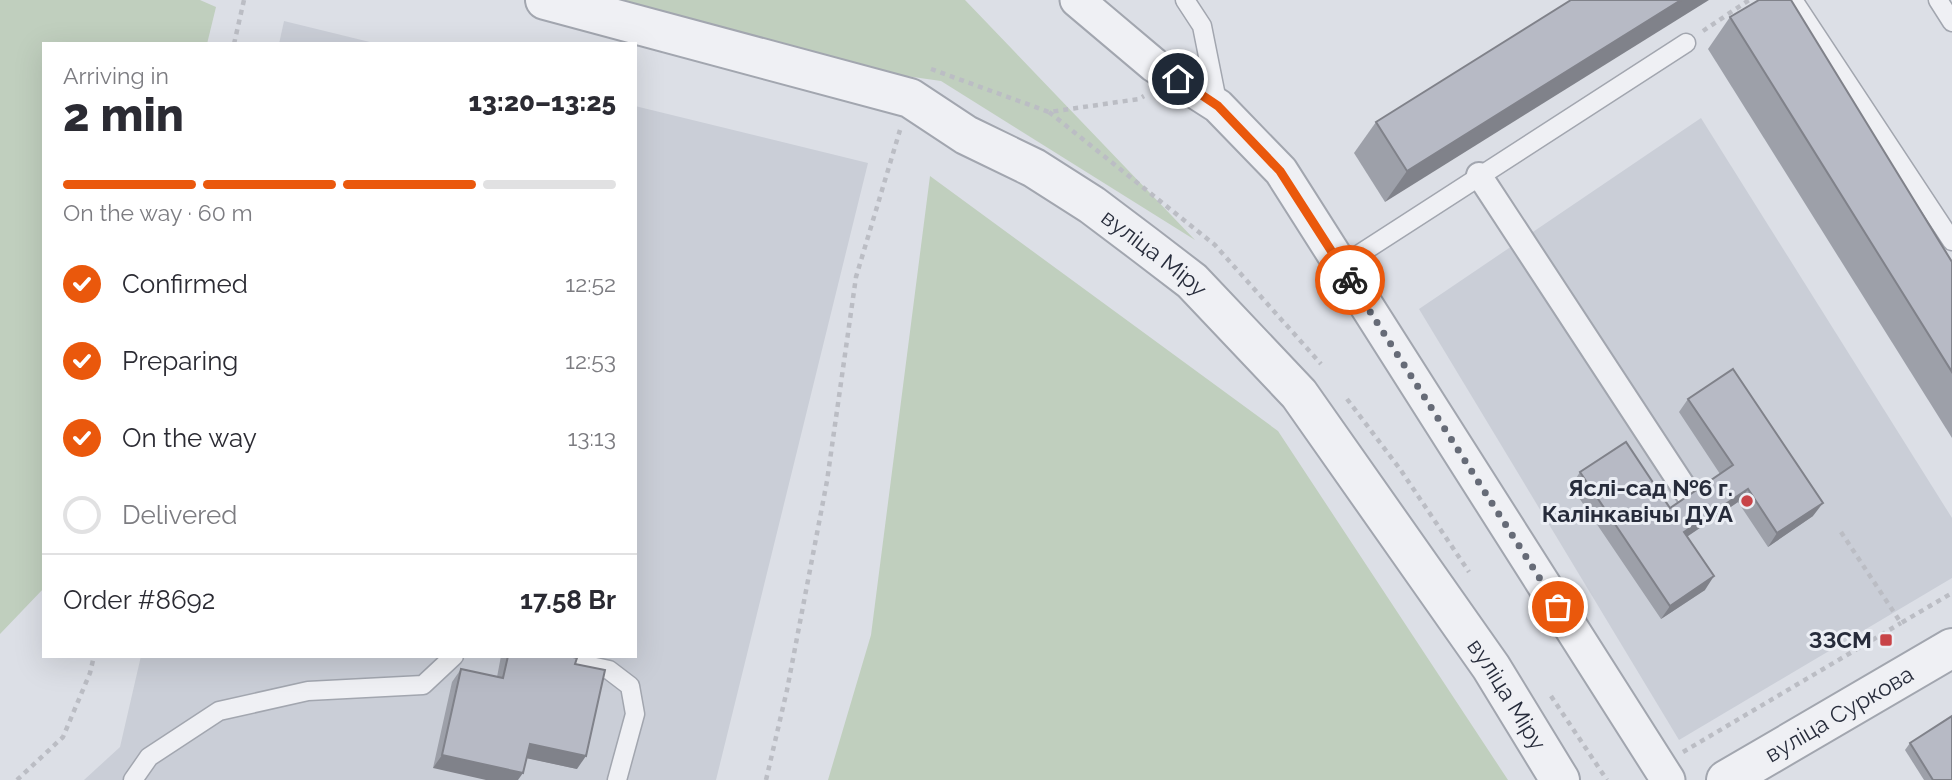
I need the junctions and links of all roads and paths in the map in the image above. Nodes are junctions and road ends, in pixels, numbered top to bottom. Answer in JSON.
{"nodes":[{"id":1,"x":244,"y":0,"type":"edge"},
{"id":2,"x":545,"y":0,"type":"edge"},
{"id":3,"x":1077,"y":0,"type":"edge"},
{"id":4,"x":1185,"y":0,"type":"edge"},
{"id":5,"x":1749,"y":0,"type":"edge"},
{"id":6,"x":1793,"y":0,"type":"edge"},
{"id":7,"x":1938,"y":0,"type":"edge"},
{"id":8,"x":1952,"y":22,"type":"edge"},
{"id":9,"x":234,"y":42,"type":"edge"},
{"id":10,"x":1686,"y":43,"type":"joint"},
{"id":11,"x":1178,"y":79,"type":"junction"},
{"id":12,"x":915,"y":82,"type":"junction"},
{"id":13,"x":1218,"y":106,"type":"junction"},
{"id":14,"x":1479,"y":175,"type":"junction"},
{"id":15,"x":1952,"y":242,"type":"edge"},
{"id":16,"x":1341,"y":266,"type":"junction"},
{"id":17,"x":1692,"y":500,"type":"edge"},
{"id":18,"x":1841,"y":532,"type":"dead end"},
{"id":19,"x":1952,"y":593,"type":"edge"},
{"id":20,"x":1901,"y":623,"type":"junction"},
{"id":21,"x":1951,"y":652,"type":"edge"},
{"id":22,"x":94,"y":658,"type":"edge"},
{"id":23,"x":452,"y":658,"type":"edge"},
{"id":24,"x":554,"y":658,"type":"edge"},
{"id":25,"x":1664,"y":773,"type":"edge"},
{"id":26,"x":17,"y":780,"type":"edge"},
{"id":27,"x":133,"y":780,"type":"edge"},
{"id":28,"x":617,"y":780,"type":"edge"},
{"id":29,"x":766,"y":780,"type":"edge"},
{"id":30,"x":1560,"y":780,"type":"edge"},
{"id":31,"x":1726,"y":780,"type":"edge"}],
"edges":[{"from":1,"to":9,"type":"path"},
{"from":2,"to":12,"type":"street","name":"вуліца Міру"},
{"from":3,"to":11,"type":"street"},
{"from":4,"to":13,"type":"lane"},
{"from":5,"to":10,"type":"path"},
{"from":6,"to":15,"type":"lane"},
{"from":7,"to":8,"type":"lane"},
{"from":10,"to":14,"type":"lane"},
{"from":11,"to":12,"type":"path"},
{"from":11,"to":13,"type":"street"},
{"from":12,"to":29,"type":"path"},
{"from":12,"to":30,"type":"street","name":"вуліца Міру"},
{"from":13,"to":16,"type":"street"},
{"from":14,"to":16,"type":"lane"},
{"from":14,"to":17,"type":"street"},
{"from":16,"to":25,"type":"street"},
{"from":18,"to":20,"type":"path"},
{"from":19,"to":20,"type":"path"},
{"from":20,"to":25,"type":"path"},
{"from":21,"to":31,"type":"street","name":"вуліца Суркова"},
{"from":22,"to":26,"type":"path"},
{"from":23,"to":27,"type":"lane"},
{"from":24,"to":28,"type":"lane"}]}
